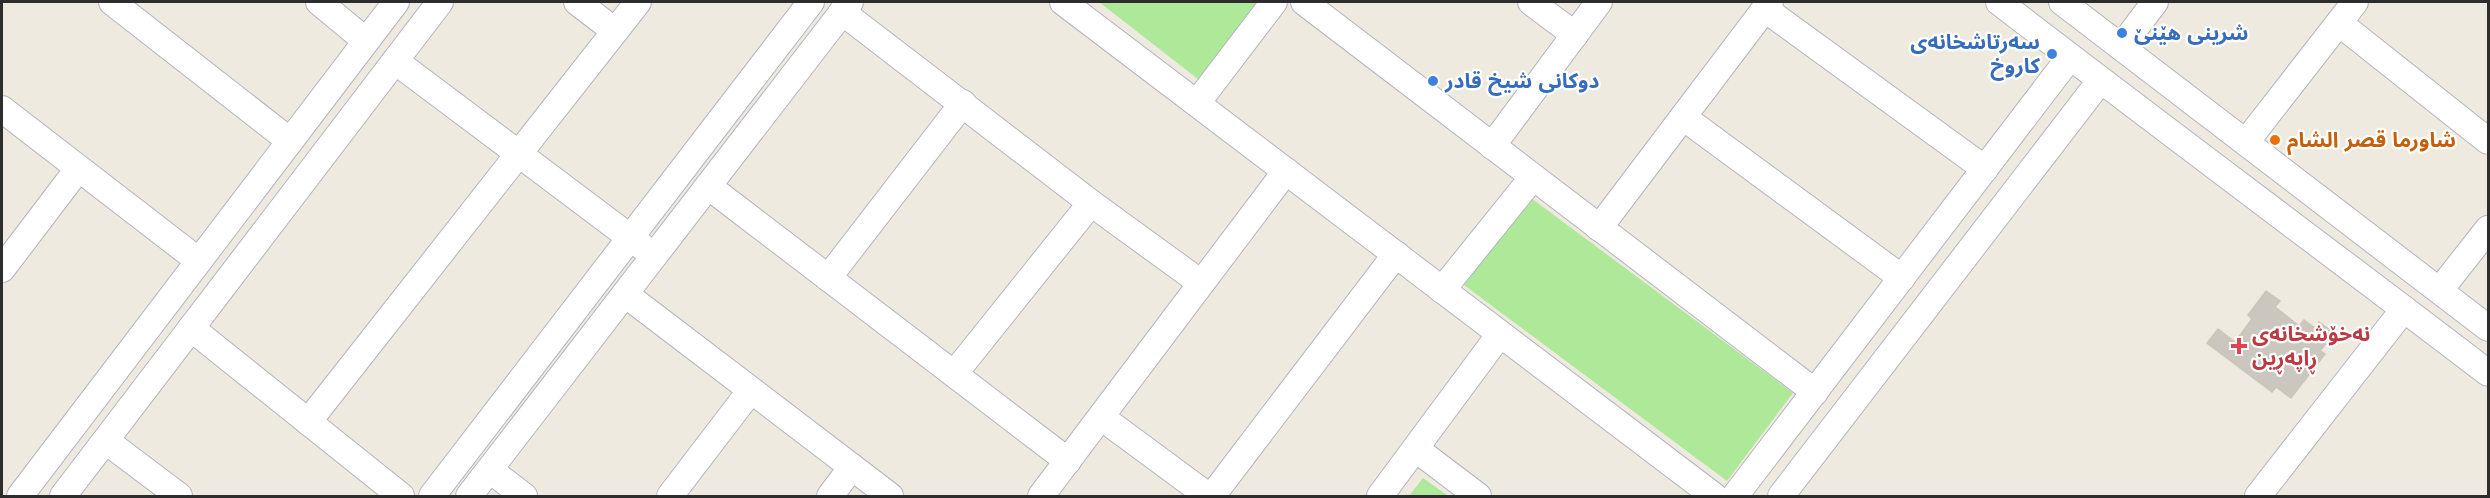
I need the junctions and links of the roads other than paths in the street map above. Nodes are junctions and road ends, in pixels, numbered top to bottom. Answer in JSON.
{"nodes":[{"id":1,"x":112,"y":2,"type":"edge"},
{"id":2,"x":319,"y":2,"type":"edge"},
{"id":3,"x":396,"y":2,"type":"edge"},
{"id":4,"x":440,"y":2,"type":"edge"},
{"id":5,"x":576,"y":2,"type":"edge"},
{"id":6,"x":638,"y":2,"type":"edge"},
{"id":7,"x":811,"y":2,"type":"edge"},
{"id":8,"x":1063,"y":2,"type":"edge"},
{"id":9,"x":1274,"y":2,"type":"edge"},
{"id":10,"x":1304,"y":2,"type":"edge"},
{"id":11,"x":1531,"y":2,"type":"edge"},
{"id":12,"x":1599,"y":2,"type":"edge"},
{"id":13,"x":1999,"y":2,"type":"edge"},
{"id":14,"x":2062,"y":2,"type":"edge"},
{"id":15,"x":2155,"y":2,"type":"edge"},
{"id":16,"x":2355,"y":2,"type":"edge"},
{"id":17,"x":1767,"y":5,"type":"edge"},
{"id":18,"x":846,"y":7,"type":"edge"},
{"id":19,"x":2339,"y":23,"type":"junction"},
{"id":20,"x":615,"y":31,"type":"junction"},
{"id":21,"x":1575,"y":35,"type":"junction"},
{"id":22,"x":366,"y":41,"type":"junction"},
{"id":23,"x":2121,"y":47,"type":"junction"},
{"id":24,"x":2070,"y":57,"type":"junction"},
{"id":25,"x":395,"y":61,"type":"junction"},
{"id":26,"x":2100,"y":81,"type":"junction"},
{"id":27,"x":1197,"y":103,"type":"junction"},
{"id":28,"x":963,"y":104,"type":"junction"},
{"id":29,"x":2,"y":109,"type":"edge"},
{"id":30,"x":1683,"y":117,"type":"junction"},
{"id":31,"x":290,"y":141,"type":"junction"},
{"id":32,"x":2488,"y":141,"type":"edge"},
{"id":33,"x":2246,"y":142,"type":"junction"},
{"id":34,"x":1492,"y":146,"type":"junction"},
{"id":35,"x":519,"y":153,"type":"junction"},
{"id":36,"x":78,"y":168,"type":"junction"},
{"id":37,"x":1985,"y":169,"type":"junction"},
{"id":38,"x":1286,"y":171,"type":"junction"},
{"id":39,"x":1533,"y":177,"type":"junction"},
{"id":40,"x":708,"y":186,"type":"junction"},
{"id":41,"x":1091,"y":203,"type":"junction"},
{"id":42,"x":226,"y":225,"type":"junction"},
{"id":43,"x":1599,"y":228,"type":"junction"},
{"id":44,"x":2488,"y":229,"type":"edge"},
{"id":45,"x":630,"y":237,"type":"junction"},
{"id":46,"x":254,"y":245,"type":"junction"},
{"id":47,"x":1396,"y":254,"type":"junction"},
{"id":48,"x":654,"y":256,"type":"junction"},
{"id":49,"x":199,"y":261,"type":"junction"},
{"id":50,"x":2,"y":269,"type":"edge"},
{"id":51,"x":828,"y":278,"type":"junction"},
{"id":52,"x":1902,"y":278,"type":"junction"},
{"id":53,"x":1201,"y":283,"type":"junction"},
{"id":54,"x":1443,"y":290,"type":"junction"},
{"id":55,"x":2440,"y":290,"type":"junction"},
{"id":56,"x":625,"y":294,"type":"junction"},
{"id":57,"x":2404,"y":309,"type":"junction"},
{"id":58,"x":192,"y":328,"type":"junction"},
{"id":59,"x":2488,"y":328,"type":"edge"},
{"id":60,"x":1500,"y":334,"type":"junction"},
{"id":61,"x":2488,"y":373,"type":"edge"},
{"id":62,"x":954,"y":374,"type":"junction"},
{"id":63,"x":751,"y":390,"type":"junction"},
{"id":64,"x":1815,"y":392,"type":"junction"},
{"id":65,"x":1101,"y":417,"type":"junction"},
{"id":66,"x":308,"y":422,"type":"junction"},
{"id":67,"x":106,"y":441,"type":"junction"},
{"id":68,"x":1416,"y":449,"type":"junction"},
{"id":69,"x":1068,"y":461,"type":"junction"},
{"id":70,"x":852,"y":467,"type":"junction"},
{"id":71,"x":490,"y":470,"type":"junction"},
{"id":72,"x":1755,"y":470,"type":"junction"},
{"id":73,"x":1783,"y":494,"type":"edge"},
{"id":74,"x":20,"y":496,"type":"edge"},
{"id":75,"x":63,"y":496,"type":"edge"},
{"id":76,"x":179,"y":496,"type":"edge"},
{"id":77,"x":401,"y":496,"type":"edge"},
{"id":78,"x":432,"y":496,"type":"edge"},
{"id":79,"x":469,"y":496,"type":"edge"},
{"id":80,"x":524,"y":496,"type":"edge"},
{"id":81,"x":670,"y":496,"type":"edge"},
{"id":82,"x":830,"y":496,"type":"edge"},
{"id":83,"x":890,"y":496,"type":"edge"},
{"id":84,"x":1041,"y":496,"type":"edge"},
{"id":85,"x":1210,"y":496,"type":"edge"},
{"id":86,"x":1380,"y":496,"type":"edge"},
{"id":87,"x":1478,"y":496,"type":"edge"},
{"id":88,"x":1714,"y":496,"type":"edge"},
{"id":89,"x":1735,"y":496,"type":"edge"},
{"id":90,"x":2258,"y":496,"type":"edge"}],
"edges":[{"from":1,"to":31,"type":"street"},
{"from":2,"to":22,"type":"street"},
{"from":3,"to":22,"type":"street"},
{"from":4,"to":25,"type":"street"},
{"from":5,"to":20,"type":"street"},
{"from":6,"to":20,"type":"street"},
{"from":7,"to":45,"type":"street"},
{"from":8,"to":27,"type":"street"},
{"from":9,"to":27,"type":"street"},
{"from":10,"to":34,"type":"street"},
{"from":11,"to":21,"type":"street"},
{"from":12,"to":21,"type":"street"},
{"from":13,"to":24,"type":"street"},
{"from":14,"to":23,"type":"street"},
{"from":15,"to":23,"type":"street"},
{"from":16,"to":19,"type":"street"},
{"from":17,"to":30,"type":"street"},
{"from":17,"to":37,"type":"street"},
{"from":18,"to":28,"type":"street"},
{"from":18,"to":40,"type":"street"},
{"from":19,"to":32,"type":"street"},
{"from":19,"to":33,"type":"street"},
{"from":20,"to":35,"type":"street"},
{"from":21,"to":34,"type":"street"},
{"from":22,"to":31,"type":"street"},
{"from":23,"to":33,"type":"street"},
{"from":24,"to":26,"type":"street"},
{"from":24,"to":37,"type":"street"},
{"from":25,"to":35,"type":"street"},
{"from":25,"to":46,"type":"street"},
{"from":26,"to":57,"type":"street"},
{"from":26,"to":73,"type":"street"},
{"from":27,"to":38,"type":"street"},
{"from":28,"to":41,"type":"street"},
{"from":28,"to":51,"type":"street"},
{"from":29,"to":36,"type":"street"},
{"from":30,"to":43,"type":"street"},
{"from":30,"to":52,"type":"street"},
{"from":31,"to":42,"type":"street"},
{"from":33,"to":55,"type":"street"},
{"from":34,"to":39,"type":"street"},
{"from":35,"to":45,"type":"street"},
{"from":35,"to":66,"type":"street"},
{"from":36,"to":49,"type":"street"},
{"from":36,"to":50,"type":"street"},
{"from":37,"to":52,"type":"street"},
{"from":38,"to":47,"type":"street"},
{"from":38,"to":53,"type":"street"},
{"from":39,"to":43,"type":"street"},
{"from":39,"to":54,"type":"street"},
{"from":40,"to":48,"type":"street"},
{"from":40,"to":51,"type":"street"},
{"from":41,"to":53,"type":"street"},
{"from":41,"to":62,"type":"street"},
{"from":42,"to":46,"type":"street"},
{"from":42,"to":49,"type":"street"},
{"from":43,"to":64,"type":"street"},
{"from":44,"to":55,"type":"street"},
{"from":45,"to":48,"type":"street"},
{"from":45,"to":78,"type":"street"},
{"from":46,"to":58,"type":"street"},
{"from":47,"to":54,"type":"street"},
{"from":47,"to":85,"type":"street"},
{"from":48,"to":56,"type":"street"},
{"from":49,"to":74,"type":"street"},
{"from":51,"to":62,"type":"street"},
{"from":52,"to":64,"type":"street"},
{"from":53,"to":65,"type":"street"},
{"from":54,"to":60,"type":"street"},
{"from":55,"to":59,"type":"street"},
{"from":56,"to":63,"type":"street"},
{"from":56,"to":71,"type":"street"},
{"from":57,"to":61,"type":"street"},
{"from":57,"to":90,"type":"street"},
{"from":58,"to":66,"type":"street"},
{"from":58,"to":67,"type":"street"},
{"from":60,"to":68,"type":"street"},
{"from":60,"to":88,"type":"street"},
{"from":62,"to":69,"type":"street"},
{"from":63,"to":70,"type":"street"},
{"from":63,"to":81,"type":"street"},
{"from":64,"to":72,"type":"street"},
{"from":65,"to":69,"type":"street"},
{"from":65,"to":85,"type":"street"},
{"from":66,"to":77,"type":"street"},
{"from":67,"to":75,"type":"street"},
{"from":67,"to":76,"type":"street"},
{"from":68,"to":86,"type":"street"},
{"from":68,"to":87,"type":"street"},
{"from":69,"to":84,"type":"street"},
{"from":70,"to":82,"type":"street"},
{"from":70,"to":83,"type":"street"},
{"from":71,"to":79,"type":"street"},
{"from":71,"to":80,"type":"street"},
{"from":72,"to":73,"type":"street"},
{"from":72,"to":89,"type":"street"}]}
